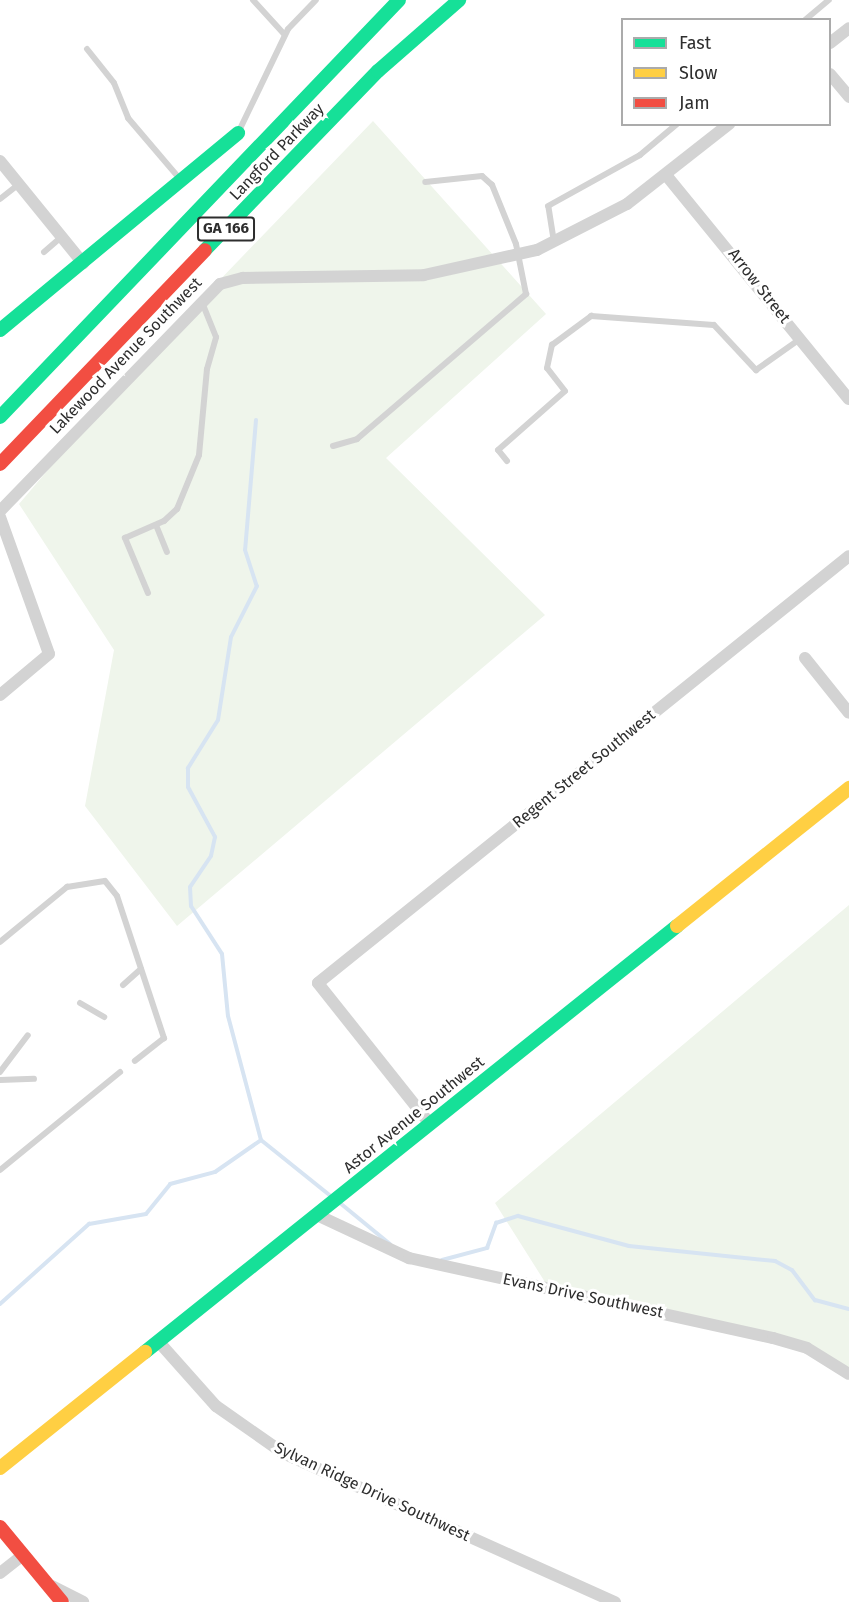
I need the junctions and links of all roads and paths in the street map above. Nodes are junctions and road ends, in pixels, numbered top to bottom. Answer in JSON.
{"nodes":[{"id":1,"x":253,"y":0,"type":"edge"},
{"id":2,"x":316,"y":0,"type":"edge"},
{"id":3,"x":399,"y":0,"type":"edge"},
{"id":4,"x":459,"y":0,"type":"edge"},
{"id":5,"x":829,"y":0,"type":"edge"},
{"id":6,"x":807,"y":18,"type":"edge"},
{"id":7,"x":849,"y":28,"type":"edge"},
{"id":8,"x":285,"y":35,"type":"junction"},
{"id":9,"x":831,"y":42,"type":"edge"},
{"id":10,"x":87,"y":49,"type":"dead end"},
{"id":11,"x":831,"y":75,"type":"edge"},
{"id":12,"x":849,"y":97,"type":"edge"},
{"id":13,"x":674,"y":126,"type":"edge"},
{"id":14,"x":727,"y":126,"type":"edge"},
{"id":15,"x":238,"y":133,"type":"joint"},
{"id":16,"x":0,"y":161,"type":"edge"},
{"id":17,"x":666,"y":175,"type":"junction"},
{"id":18,"x":181,"y":181,"type":"junction"},
{"id":19,"x":425,"y":182,"type":"dead end"},
{"id":20,"x":19,"y":184,"type":"junction"},
{"id":21,"x":0,"y":199,"type":"edge"},
{"id":22,"x":62,"y":237,"type":"junction"},
{"id":23,"x":554,"y":242,"type":"junction"},
{"id":24,"x":44,"y":252,"type":"dead end"},
{"id":25,"x":519,"y":255,"type":"junction"},
{"id":26,"x":83,"y":263,"type":"junction"},
{"id":27,"x":200,"y":300,"type":"junction"},
{"id":28,"x":0,"y":330,"type":"edge"},
{"id":29,"x":801,"y":339,"type":"junction"},
{"id":30,"x":847,"y":394,"type":"edge"},
{"id":31,"x":0,"y":417,"type":"edge"},
{"id":32,"x":333,"y":446,"type":"dead end"},
{"id":33,"x":507,"y":461,"type":"dead end"},
{"id":34,"x":0,"y":464,"type":"edge"},
{"id":35,"x":0,"y":511,"type":"edge"},
{"id":36,"x":0,"y":517,"type":"edge"},
{"id":37,"x":156,"y":525,"type":"junction"},
{"id":38,"x":167,"y":552,"type":"dead end"},
{"id":39,"x":849,"y":556,"type":"edge"},
{"id":40,"x":148,"y":593,"type":"dead end"},
{"id":41,"x":805,"y":658,"type":"dead end"},
{"id":42,"x":0,"y":695,"type":"edge"},
{"id":43,"x":849,"y":712,"type":"edge"},
{"id":44,"x":849,"y":788,"type":"edge"},
{"id":45,"x":0,"y":942,"type":"edge"},
{"id":46,"x":141,"y":969,"type":"junction"},
{"id":47,"x":123,"y":985,"type":"dead end"},
{"id":48,"x":80,"y":1003,"type":"dead end"},
{"id":49,"x":104,"y":1017,"type":"dead end"},
{"id":50,"x":28,"y":1035,"type":"dead end"},
{"id":51,"x":135,"y":1061,"type":"dead end"},
{"id":52,"x":0,"y":1072,"type":"edge"},
{"id":53,"x":120,"y":1072,"type":"dead end"},
{"id":54,"x":34,"y":1079,"type":"dead end"},
{"id":55,"x":0,"y":1080,"type":"edge"},
{"id":56,"x":430,"y":1124,"type":"junction"},
{"id":57,"x":0,"y":1170,"type":"edge"},
{"id":58,"x":316,"y":1215,"type":"junction"},
{"id":59,"x":158,"y":1341,"type":"junction"},
{"id":60,"x":849,"y":1374,"type":"edge"},
{"id":61,"x":0,"y":1468,"type":"edge"},
{"id":62,"x":0,"y":1527,"type":"edge"},
{"id":63,"x":22,"y":1555,"type":"junction"},
{"id":64,"x":0,"y":1573,"type":"edge"},
{"id":65,"x":47,"y":1584,"type":"junction"},
{"id":66,"x":62,"y":1602,"type":"edge"},
{"id":67,"x":83,"y":1602,"type":"edge"},
{"id":68,"x":615,"y":1602,"type":"edge"}],
"edges":[{"from":1,"to":8,"type":"lane"},
{"from":2,"to":8,"type":"lane"},
{"from":3,"to":31,"type":"main road","name":"Langford Parkway","number":"GA 166"},
{"from":4,"to":34,"type":"main road","name":"Langford Parkway","number":"GA 166"},
{"from":5,"to":6,"type":"lane"},
{"from":7,"to":9,"type":"street"},
{"from":8,"to":15,"type":"lane"},
{"from":10,"to":18,"type":"lane"},
{"from":11,"to":12,"type":"street"},
{"from":13,"to":23,"type":"lane"},
{"from":14,"to":17,"type":"street","name":"Lakewood Avenue Southwest"},
{"from":15,"to":18,"type":"main road"},
{"from":16,"to":20,"type":"street"},
{"from":17,"to":23,"type":"street","name":"Lakewood Avenue Southwest"},
{"from":17,"to":29,"type":"street","name":"Arrow Street"},
{"from":18,"to":26,"type":"main road"},
{"from":19,"to":25,"type":"lane"},
{"from":20,"to":21,"type":"lane"},
{"from":20,"to":22,"type":"street"},
{"from":22,"to":24,"type":"lane"},
{"from":22,"to":26,"type":"street"},
{"from":23,"to":25,"type":"street","name":"Lakewood Avenue Southwest"},
{"from":25,"to":27,"type":"street","name":"Lakewood Avenue Southwest"},
{"from":25,"to":32,"type":"lane"},
{"from":26,"to":28,"type":"main road"},
{"from":27,"to":35,"type":"street","name":"Lakewood Avenue Southwest"},
{"from":27,"to":37,"type":"lane"},
{"from":29,"to":30,"type":"street","name":"Arrow Street"},
{"from":29,"to":33,"type":"lane"},
{"from":36,"to":42,"type":"street"},
{"from":37,"to":38,"type":"lane"},
{"from":37,"to":40,"type":"lane"},
{"from":39,"to":56,"type":"street","name":"Regent Street Southwest"},
{"from":41,"to":43,"type":"street"},
{"from":44,"to":56,"type":"main road","name":"Astor Avenue Southwest"},
{"from":45,"to":46,"type":"lane"},
{"from":46,"to":47,"type":"lane"},
{"from":46,"to":51,"type":"lane"},
{"from":48,"to":49,"type":"lane"},
{"from":50,"to":52,"type":"lane"},
{"from":53,"to":57,"type":"lane"},
{"from":54,"to":55,"type":"lane"},
{"from":56,"to":58,"type":"main road","name":"Astor Avenue Southwest"},
{"from":58,"to":59,"type":"main road","name":"Astor Avenue Southwest"},
{"from":58,"to":60,"type":"street","name":"Evans Drive Southwest"},
{"from":59,"to":61,"type":"main road","name":"Astor Avenue Southwest"},
{"from":59,"to":68,"type":"street","name":"Sylvan Ridge Drive Southwest"},
{"from":62,"to":63,"type":"main road"},
{"from":63,"to":64,"type":"street"},
{"from":63,"to":65,"type":"main road"},
{"from":65,"to":66,"type":"main road"},
{"from":65,"to":67,"type":"street"}]}
